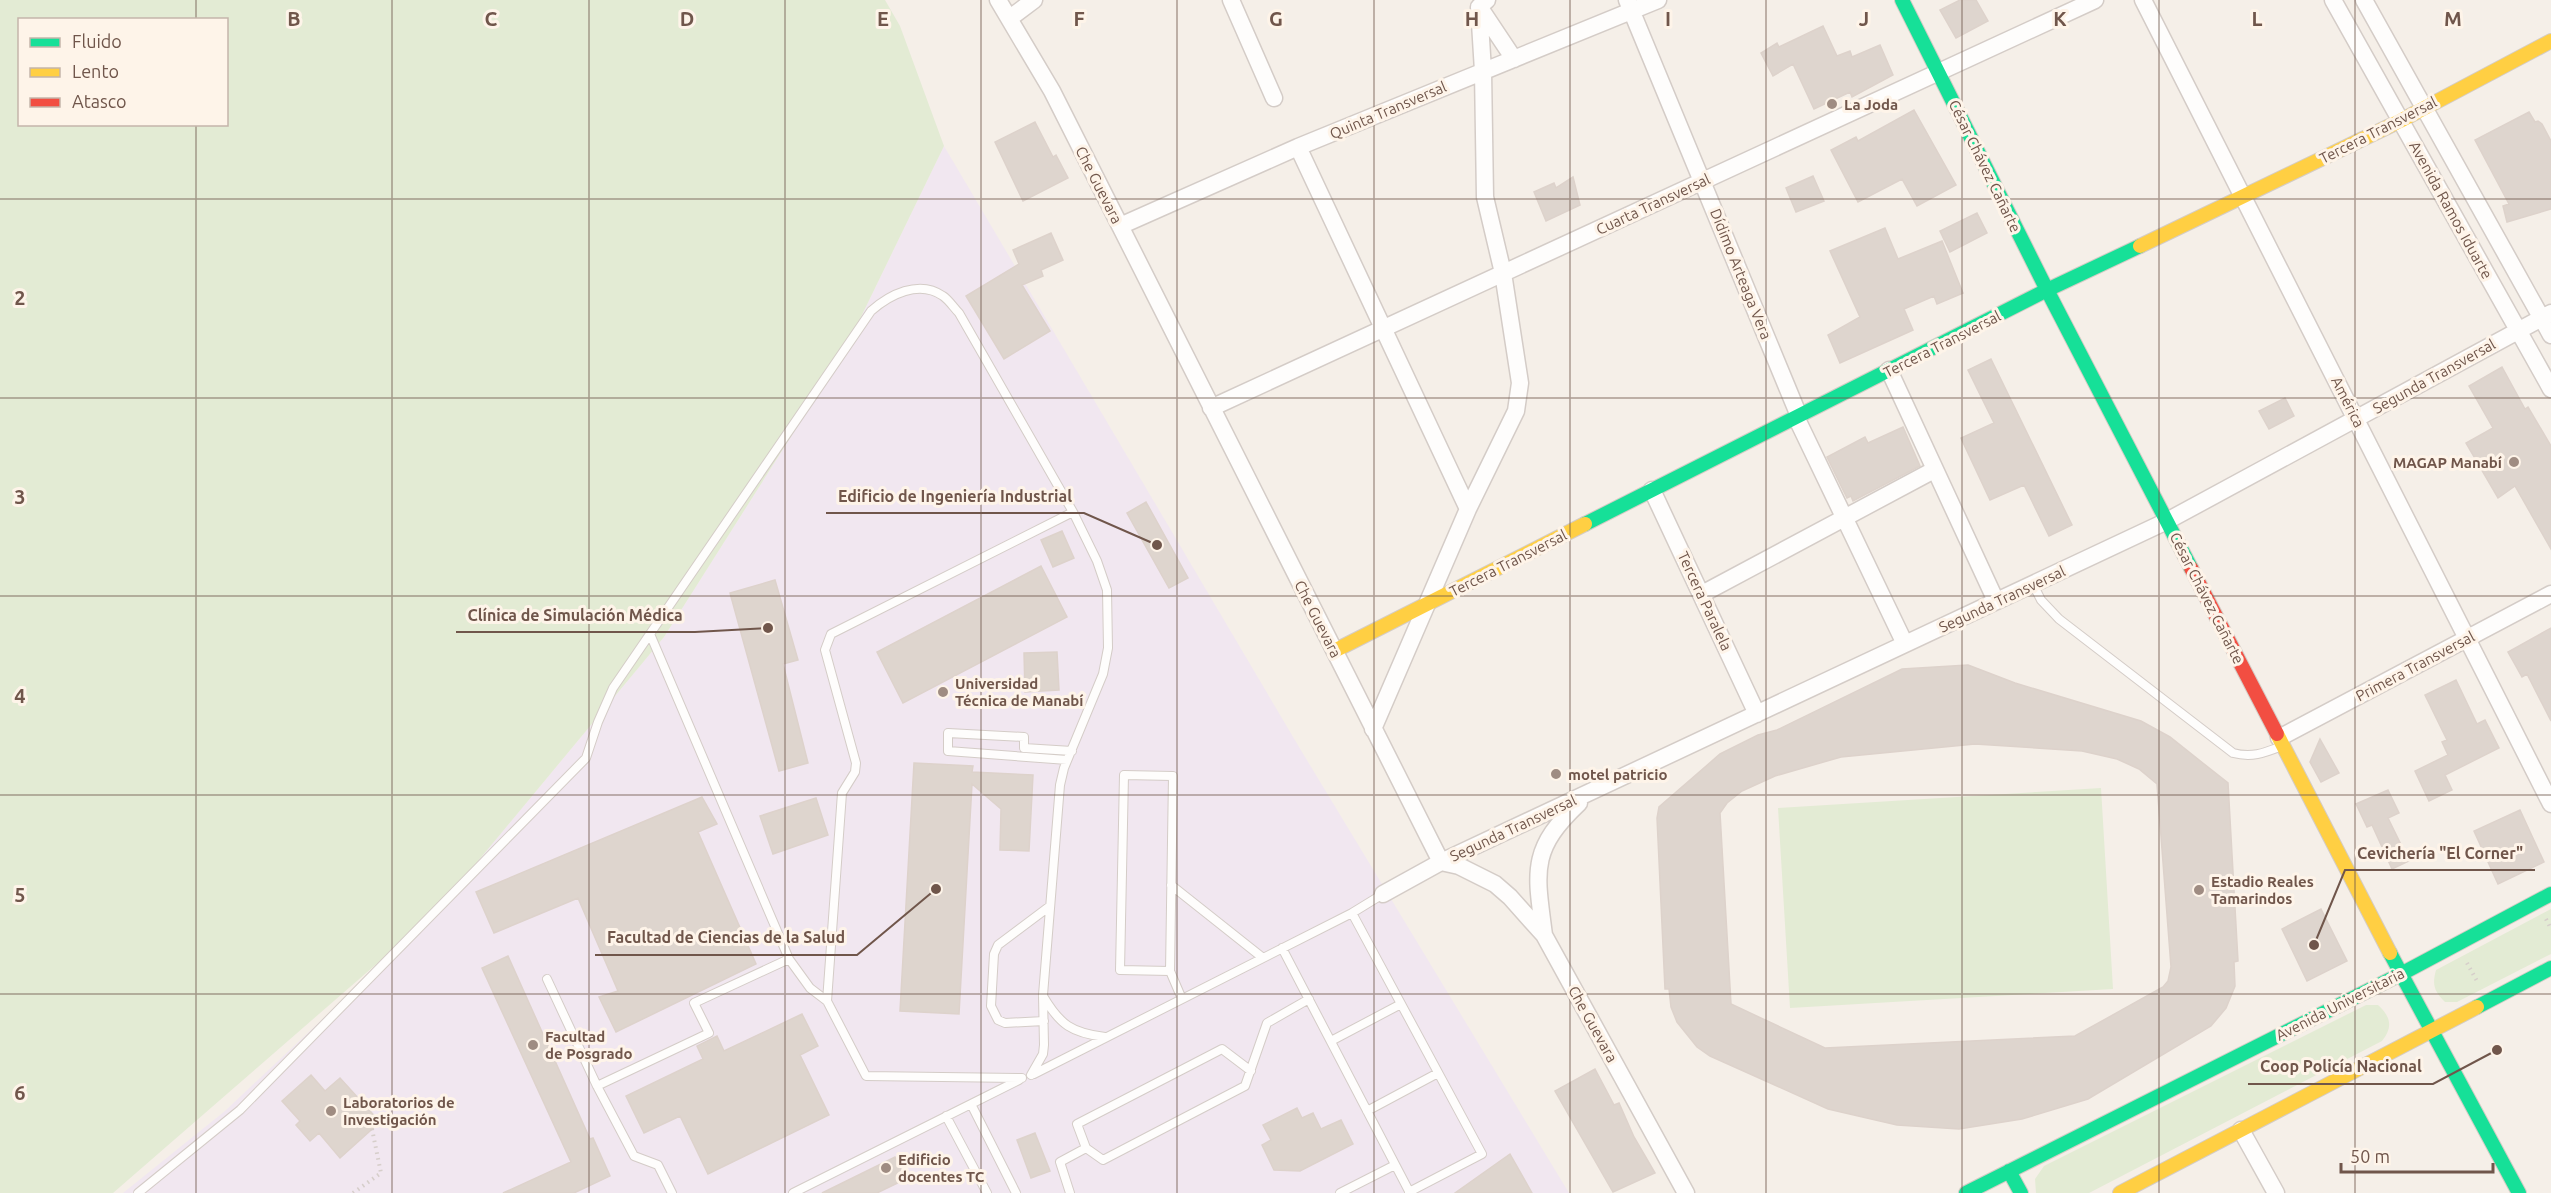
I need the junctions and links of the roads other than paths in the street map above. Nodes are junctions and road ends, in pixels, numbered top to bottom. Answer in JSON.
{"nodes":[{"id":1,"x":998,"y":0,"type":"edge"},
{"id":2,"x":1034,"y":0,"type":"edge"},
{"id":3,"x":1231,"y":0,"type":"edge"},
{"id":4,"x":1658,"y":0,"type":"edge"},
{"id":5,"x":1902,"y":0,"type":"edge"},
{"id":6,"x":2095,"y":0,"type":"edge"},
{"id":7,"x":2144,"y":0,"type":"edge"},
{"id":8,"x":2333,"y":0,"type":"edge"},
{"id":9,"x":2364,"y":0,"type":"edge"},
{"id":10,"x":1480,"y":2,"type":"edge"},
{"id":11,"x":1630,"y":6,"type":"edge"},
{"id":12,"x":1010,"y":18,"type":"junction"},
{"id":13,"x":2551,"y":41,"type":"edge"},
{"id":14,"x":1514,"y":59,"type":"junction"},
{"id":15,"x":1483,"y":71,"type":"junction"},
{"id":16,"x":1939,"y":72,"type":"junction"},
{"id":17,"x":1274,"y":99,"type":"dead end"},
{"id":18,"x":2424,"y":108,"type":"junction"},
{"id":19,"x":2400,"y":121,"type":"junction"},
{"id":20,"x":1298,"y":147,"type":"junction"},
{"id":21,"x":1702,"y":181,"type":"junction"},
{"id":22,"x":2243,"y":197,"type":"junction"},
{"id":23,"x":1120,"y":226,"type":"junction"},
{"id":24,"x":1503,"y":273,"type":"junction"},
{"id":25,"x":2047,"y":290,"type":"junction"},
{"id":26,"x":2546,"y":315,"type":"edge"},
{"id":27,"x":1385,"y":328,"type":"junction"},
{"id":28,"x":2518,"y":330,"type":"junction"},
{"id":29,"x":2551,"y":335,"type":"edge"},
{"id":30,"x":1889,"y":370,"type":"junction"},
{"id":31,"x":2551,"y":389,"type":"edge"},
{"id":32,"x":1211,"y":408,"type":"junction"},
{"id":33,"x":1797,"y":416,"type":"junction"},
{"id":34,"x":2356,"y":418,"type":"junction"},
{"id":35,"x":1934,"y":470,"type":"junction"},
{"id":36,"x":1652,"y":490,"type":"junction"},
{"id":37,"x":1468,"y":509,"type":"junction"},
{"id":38,"x":1073,"y":513,"type":"junction"},
{"id":39,"x":1843,"y":517,"type":"junction"},
{"id":40,"x":2167,"y":521,"type":"junction"},
{"id":41,"x":2033,"y":584,"type":"junction"},
{"id":42,"x":1702,"y":594,"type":"junction"},
{"id":43,"x":2551,"y":594,"type":"edge"},
{"id":44,"x":1996,"y":601,"type":"junction"},
{"id":45,"x":1426,"y":604,"type":"junction"},
{"id":46,"x":650,"y":634,"type":"junction"},
{"id":47,"x":2467,"y":639,"type":"junction"},
{"id":48,"x":1905,"y":644,"type":"junction"},
{"id":49,"x":1335,"y":651,"type":"junction"},
{"id":50,"x":1757,"y":714,"type":"junction"},
{"id":51,"x":1373,"y":729,"type":"junction"},
{"id":52,"x":2281,"y":742,"type":"junction"},
{"id":53,"x":1072,"y":752,"type":"junction"},
{"id":54,"x":1067,"y":760,"type":"junction"},
{"id":55,"x":1591,"y":793,"type":"junction"},
{"id":56,"x":2551,"y":804,"type":"edge"},
{"id":57,"x":1441,"y":862,"type":"junction"},
{"id":58,"x":1171,"y":885,"type":"junction"},
{"id":59,"x":1383,"y":894,"type":"joint"},
{"id":60,"x":2551,"y":894,"type":"edge"},
{"id":61,"x":1050,"y":906,"type":"junction"},
{"id":62,"x":1352,"y":913,"type":"junction"},
{"id":63,"x":1544,"y":935,"type":"junction"},
{"id":64,"x":1282,"y":948,"type":"junction"},
{"id":65,"x":1263,"y":958,"type":"junction"},
{"id":66,"x":789,"y":959,"type":"junction"},
{"id":67,"x":2551,"y":968,"type":"edge"},
{"id":68,"x":1170,"y":971,"type":"junction"},
{"id":69,"x":2401,"y":974,"type":"junction"},
{"id":70,"x":548,"y":979,"type":"dead end"},
{"id":71,"x":1043,"y":995,"type":"junction"},
{"id":72,"x":1182,"y":999,"type":"junction"},
{"id":73,"x":1309,"y":999,"type":"junction"},
{"id":74,"x":827,"y":1002,"type":"junction"},
{"id":75,"x":1401,"y":1004,"type":"junction"},
{"id":76,"x":1044,"y":1021,"type":"junction"},
{"id":77,"x":2431,"y":1032,"type":"junction"},
{"id":78,"x":1105,"y":1037,"type":"junction"},
{"id":79,"x":1330,"y":1041,"type":"junction"},
{"id":80,"x":1251,"y":1071,"type":"junction"},
{"id":81,"x":1438,"y":1073,"type":"junction"},
{"id":82,"x":1031,"y":1075,"type":"junction"},
{"id":83,"x":1022,"y":1078,"type":"junction"},
{"id":84,"x":597,"y":1086,"type":"junction"},
{"id":85,"x":970,"y":1104,"type":"junction"},
{"id":86,"x":1367,"y":1111,"type":"junction"},
{"id":87,"x":946,"y":1116,"type":"junction"},
{"id":88,"x":2241,"y":1130,"type":"junction"},
{"id":89,"x":1086,"y":1148,"type":"junction"},
{"id":90,"x":1395,"y":1164,"type":"junction"},
{"id":91,"x":2010,"y":1171,"type":"junction"},
{"id":92,"x":1982,"y":1190,"type":"edge"},
{"id":93,"x":138,"y":1193,"type":"edge"},
{"id":94,"x":672,"y":1193,"type":"edge"},
{"id":95,"x":793,"y":1193,"type":"edge"},
{"id":96,"x":987,"y":1193,"type":"edge"},
{"id":97,"x":1016,"y":1193,"type":"edge"},
{"id":98,"x":1070,"y":1193,"type":"edge"},
{"id":99,"x":1340,"y":1193,"type":"edge"},
{"id":100,"x":1409,"y":1193,"type":"edge"},
{"id":101,"x":1686,"y":1193,"type":"edge"},
{"id":102,"x":1966,"y":1193,"type":"edge"},
{"id":103,"x":2021,"y":1193,"type":"edge"},
{"id":104,"x":2120,"y":1193,"type":"edge"},
{"id":105,"x":2276,"y":1193,"type":"edge"},
{"id":106,"x":2519,"y":1193,"type":"edge"}],
"edges":[{"from":1,"to":12,"type":"street","name":"Che Guevara"},
{"from":2,"to":12,"type":"street"},
{"from":3,"to":17,"type":"street"},
{"from":4,"to":11,"type":"street","name":"Quinta Transversal"},
{"from":5,"to":16,"type":"street","name":"César Chávez Cañarte"},
{"from":6,"to":16,"type":"street","name":"Cuarta Transversal"},
{"from":7,"to":22,"type":"street","name":"América"},
{"from":8,"to":19,"type":"street","name":"Avenida Ramos Iduarte"},
{"from":9,"to":18,"type":"street","name":"Avenida Ramos Iduarte"},
{"from":10,"to":14,"type":"street"},
{"from":10,"to":15,"type":"street"},
{"from":11,"to":14,"type":"street","name":"Quinta Transversal"},
{"from":11,"to":21,"type":"street","name":"Dídimo Arteaga Vera"},
{"from":12,"to":23,"type":"street","name":"Che Guevara"},
{"from":13,"to":18,"type":"street","name":"Tercera Transversal"},
{"from":14,"to":15,"type":"street","name":"Quinta Transversal"},
{"from":15,"to":20,"type":"street","name":"Quinta Transversal"},
{"from":15,"to":24,"type":"street"},
{"from":16,"to":21,"type":"street","name":"Cuarta Transversal"},
{"from":16,"to":25,"type":"street","name":"César Chávez Cañarte"},
{"from":18,"to":19,"type":"street","name":"Tercera Transversal"},
{"from":18,"to":26,"type":"street","name":"Avenida Ramos Iduarte"},
{"from":19,"to":22,"type":"street","name":"Tercera Transversal"},
{"from":19,"to":28,"type":"street","name":"Avenida Ramos Iduarte"},
{"from":20,"to":23,"type":"street","name":"Quinta Transversal"},
{"from":20,"to":27,"type":"street"},
{"from":21,"to":24,"type":"street","name":"Cuarta Transversal"},
{"from":21,"to":33,"type":"street","name":"Dídimo Arteaga Vera"},
{"from":22,"to":25,"type":"street","name":"Tercera Transversal"},
{"from":22,"to":34,"type":"street","name":"América"},
{"from":23,"to":32,"type":"street","name":"Che Guevara"},
{"from":24,"to":27,"type":"street","name":"Cuarta Transversal"},
{"from":24,"to":37,"type":"street"},
{"from":25,"to":30,"type":"street","name":"Tercera Transversal"},
{"from":25,"to":40,"type":"street","name":"César Chávez Cañarte"},
{"from":26,"to":28,"type":"street","name":"Segunda Transversal"},
{"from":26,"to":29,"type":"street","name":"Avenida Ramos Iduarte"},
{"from":27,"to":32,"type":"street","name":"Cuarta Transversal"},
{"from":27,"to":37,"type":"street"},
{"from":28,"to":31,"type":"street","name":"Avenida Ramos Iduarte"},
{"from":28,"to":34,"type":"street","name":"Segunda Transversal"},
{"from":30,"to":33,"type":"street","name":"Tercera Transversal"},
{"from":30,"to":35,"type":"street"},
{"from":32,"to":49,"type":"street","name":"Che Guevara"},
{"from":33,"to":36,"type":"street","name":"Tercera Transversal"},
{"from":33,"to":39,"type":"street","name":"Dídimo Arteaga Vera"},
{"from":34,"to":40,"type":"street","name":"Segunda Transversal"},
{"from":34,"to":47,"type":"street","name":"América"},
{"from":35,"to":39,"type":"street"},
{"from":35,"to":44,"type":"street"},
{"from":36,"to":42,"type":"street","name":"Tercera Paralela"},
{"from":36,"to":45,"type":"street","name":"Tercera Transversal"},
{"from":37,"to":45,"type":"street"},
{"from":38,"to":46,"type":"lane"},
{"from":38,"to":53,"type":"lane"},
{"from":38,"to":74,"type":"lane"},
{"from":39,"to":42,"type":"street"},
{"from":39,"to":48,"type":"street","name":"Dídimo Arteaga Vera"},
{"from":40,"to":41,"type":"street","name":"Segunda Transversal"},
{"from":40,"to":52,"type":"street","name":"César Chávez Cañarte"},
{"from":41,"to":44,"type":"street","name":"Segunda Transversal"},
{"from":41,"to":52,"type":"lane"},
{"from":42,"to":50,"type":"street","name":"Tercera Paralela"},
{"from":43,"to":47,"type":"street","name":"Primera Transversal"},
{"from":44,"to":48,"type":"street","name":"Segunda Transversal"},
{"from":45,"to":49,"type":"street","name":"Tercera Transversal"},
{"from":45,"to":51,"type":"street"},
{"from":46,"to":66,"type":"lane"},
{"from":46,"to":93,"type":"lane"},
{"from":47,"to":52,"type":"street","name":"Primera Transversal"},
{"from":47,"to":56,"type":"street","name":"América"},
{"from":48,"to":50,"type":"street","name":"Segunda Transversal"},
{"from":49,"to":51,"type":"street","name":"Che Guevara"},
{"from":50,"to":55,"type":"street","name":"Segunda Transversal"},
{"from":51,"to":57,"type":"street","name":"Che Guevara"},
{"from":52,"to":69,"type":"street","name":"César Chávez Cañarte"},
{"from":53,"to":54,"type":"lane"},
{"from":53,"to":54,"type":"lane"},
{"from":54,"to":61,"type":"lane"},
{"from":55,"to":57,"type":"street","name":"Segunda Transversal"},
{"from":55,"to":63,"type":"street"},
{"from":57,"to":59,"type":"street"},
{"from":57,"to":63,"type":"street","name":"Che Guevara"},
{"from":58,"to":65,"type":"lane"},
{"from":58,"to":68,"type":"lane"},
{"from":58,"to":68,"type":"lane"},
{"from":59,"to":62,"type":"lane"},
{"from":60,"to":69,"type":"street","name":"Avenida Universitaria"},
{"from":61,"to":71,"type":"lane"},
{"from":61,"to":76,"type":"lane"},
{"from":62,"to":64,"type":"lane"},
{"from":62,"to":75,"type":"lane"},
{"from":63,"to":101,"type":"street","name":"Che Guevara"},
{"from":64,"to":65,"type":"lane"},
{"from":64,"to":73,"type":"lane"},
{"from":65,"to":72,"type":"lane"},
{"from":66,"to":74,"type":"lane"},
{"from":66,"to":84,"type":"lane"},
{"from":67,"to":77,"type":"street"},
{"from":68,"to":72,"type":"lane"},
{"from":69,"to":77,"type":"street","name":"César Chávez Cañarte"},
{"from":69,"to":91,"type":"street","name":"Avenida Universitaria"},
{"from":70,"to":84,"type":"lane"},
{"from":71,"to":76,"type":"lane"},
{"from":71,"to":78,"type":"lane"},
{"from":72,"to":78,"type":"lane"},
{"from":73,"to":79,"type":"lane"},
{"from":73,"to":80,"type":"lane"},
{"from":74,"to":83,"type":"lane"},
{"from":75,"to":79,"type":"lane"},
{"from":75,"to":81,"type":"lane"},
{"from":76,"to":82,"type":"lane"},
{"from":77,"to":88,"type":"street"},
{"from":77,"to":106,"type":"street","name":"César Chávez Cañarte"},
{"from":78,"to":82,"type":"lane"},
{"from":79,"to":86,"type":"lane"},
{"from":80,"to":89,"type":"lane"},
{"from":80,"to":89,"type":"lane"},
{"from":81,"to":86,"type":"lane"},
{"from":81,"to":100,"type":"lane"},
{"from":82,"to":83,"type":"lane"},
{"from":83,"to":85,"type":"lane"},
{"from":84,"to":94,"type":"lane"},
{"from":85,"to":87,"type":"lane"},
{"from":85,"to":97,"type":"lane"},
{"from":86,"to":90,"type":"lane"},
{"from":87,"to":95,"type":"lane"},
{"from":87,"to":96,"type":"lane"},
{"from":88,"to":104,"type":"street"},
{"from":88,"to":105,"type":"street"},
{"from":89,"to":98,"type":"lane"},
{"from":90,"to":99,"type":"lane"},
{"from":90,"to":100,"type":"lane"},
{"from":91,"to":92,"type":"street","name":"Avenida Universitaria"},
{"from":91,"to":103,"type":"street"},
{"from":92,"to":102,"type":"street","name":"Avenida Universitaria"}]}
